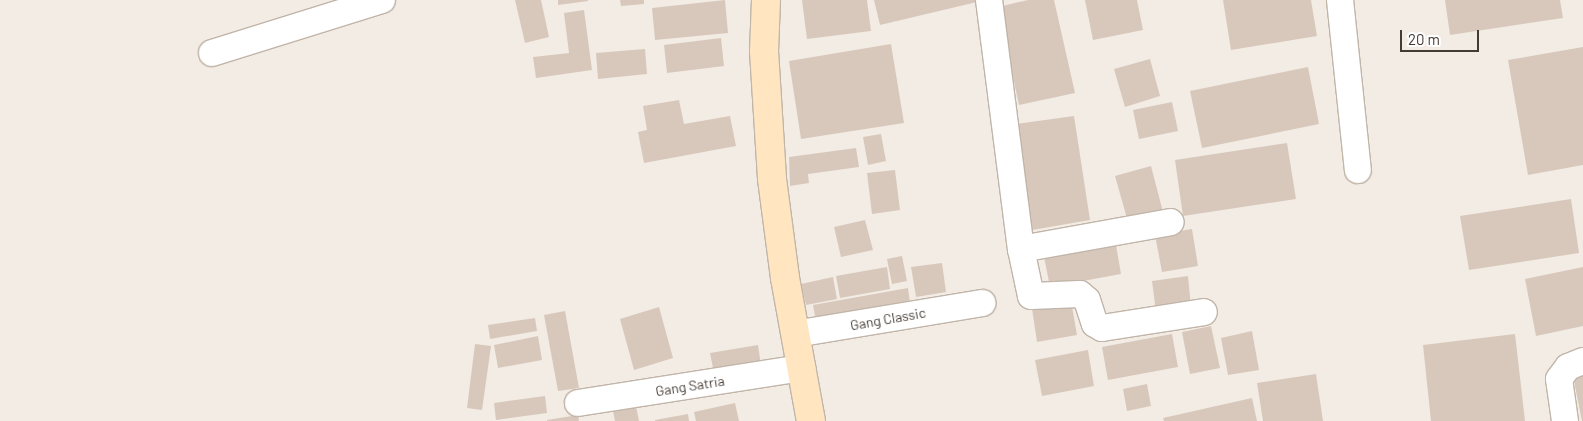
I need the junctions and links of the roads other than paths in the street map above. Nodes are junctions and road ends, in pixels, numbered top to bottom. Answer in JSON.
{"nodes":[{"id":1,"x":382,"y":0,"type":"edge"},
{"id":2,"x":766,"y":0,"type":"edge"},
{"id":3,"x":989,"y":0,"type":"edge"},
{"id":4,"x":1340,"y":0,"type":"edge"},
{"id":5,"x":212,"y":53,"type":"dead end"},
{"id":6,"x":1358,"y":170,"type":"dead end"},
{"id":7,"x":1171,"y":222,"type":"dead end"},
{"id":8,"x":1021,"y":249,"type":"junction"},
{"id":9,"x":982,"y":303,"type":"dead end"},
{"id":10,"x":1204,"y":312,"type":"dead end"},
{"id":11,"x":795,"y":334,"type":"junction"},
{"id":12,"x":1583,"y":361,"type":"edge"},
{"id":13,"x":802,"y":368,"type":"junction"},
{"id":14,"x":578,"y":403,"type":"dead end"},
{"id":15,"x":811,"y":421,"type":"edge"},
{"id":16,"x":1566,"y":421,"type":"edge"}],
"edges":[{"from":1,"to":5,"type":"street"},
{"from":2,"to":11,"type":"street"},
{"from":3,"to":8,"type":"street"},
{"from":4,"to":6,"type":"street"},
{"from":7,"to":8,"type":"street"},
{"from":8,"to":10,"type":"street"},
{"from":9,"to":11,"type":"street","name":"Gang Classic"},
{"from":11,"to":13,"type":"street"},
{"from":12,"to":16,"type":"street"},
{"from":13,"to":14,"type":"street","name":"Gang Satria"},
{"from":13,"to":15,"type":"street"}]}
